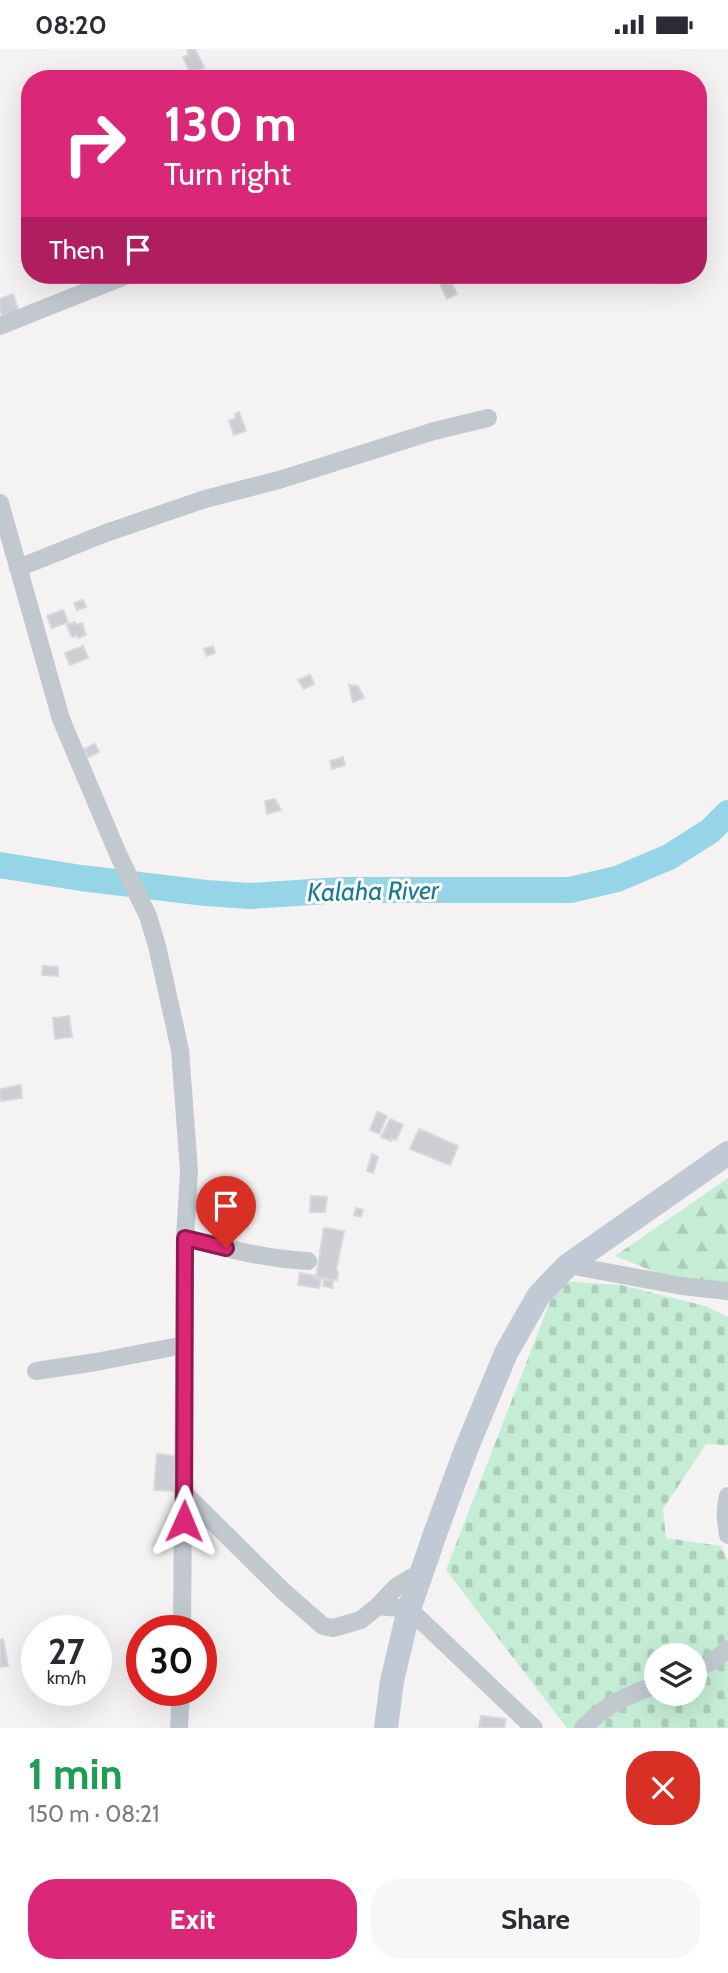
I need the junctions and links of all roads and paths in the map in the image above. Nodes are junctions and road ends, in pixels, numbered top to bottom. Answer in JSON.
{"nodes":[{"id":1,"x":105,"y":284,"type":"edge"},
{"id":2,"x":0,"y":325,"type":"edge"},
{"id":3,"x":488,"y":418,"type":"dead end"},
{"id":4,"x":0,"y":503,"type":"edge"},
{"id":5,"x":18,"y":568,"type":"junction"},
{"id":6,"x":728,"y":1153,"type":"edge"},
{"id":7,"x":185,"y":1238,"type":"junction"},
{"id":8,"x":308,"y":1261,"type":"dead end"},
{"id":9,"x":568,"y":1265,"type":"junction"},
{"id":10,"x":728,"y":1291,"type":"edge"},
{"id":11,"x":184,"y":1345,"type":"junction"},
{"id":12,"x":36,"y":1371,"type":"dead end"},
{"id":13,"x":185,"y":1494,"type":"junction"},
{"id":14,"x":728,"y":1496,"type":"edge"},
{"id":15,"x":728,"y":1535,"type":"edge"},
{"id":16,"x":421,"y":1572,"type":"junction"},
{"id":17,"x":378,"y":1606,"type":"junction"},
{"id":18,"x":409,"y":1609,"type":"junction"},
{"id":19,"x":182,"y":1615,"type":"edge"},
{"id":20,"x":728,"y":1649,"type":"edge"},
{"id":21,"x":707,"y":1664,"type":"edge"},
{"id":22,"x":644,"y":1689,"type":"edge"},
{"id":23,"x":180,"y":1706,"type":"edge"},
{"id":24,"x":179,"y":1728,"type":"edge"},
{"id":25,"x":386,"y":1728,"type":"edge"},
{"id":26,"x":534,"y":1728,"type":"edge"},
{"id":27,"x":583,"y":1728,"type":"edge"}],
"edges":[{"from":1,"to":2,"type":"street"},
{"from":3,"to":5,"type":"street"},
{"from":4,"to":5,"type":"street"},
{"from":5,"to":7,"type":"street"},
{"from":6,"to":9,"type":"main road"},
{"from":7,"to":8,"type":"street"},
{"from":7,"to":11,"type":"street"},
{"from":9,"to":10,"type":"street"},
{"from":9,"to":16,"type":"main road"},
{"from":11,"to":12,"type":"street"},
{"from":11,"to":13,"type":"street"},
{"from":13,"to":17,"type":"street"},
{"from":13,"to":19,"type":"street"},
{"from":14,"to":15,"type":"street"},
{"from":16,"to":17,"type":"street"},
{"from":16,"to":18,"type":"main road"},
{"from":17,"to":18,"type":"street"},
{"from":18,"to":25,"type":"main road"},
{"from":18,"to":26,"type":"street"},
{"from":20,"to":21,"type":"street"},
{"from":22,"to":27,"type":"street"},
{"from":23,"to":24,"type":"street"}]}
